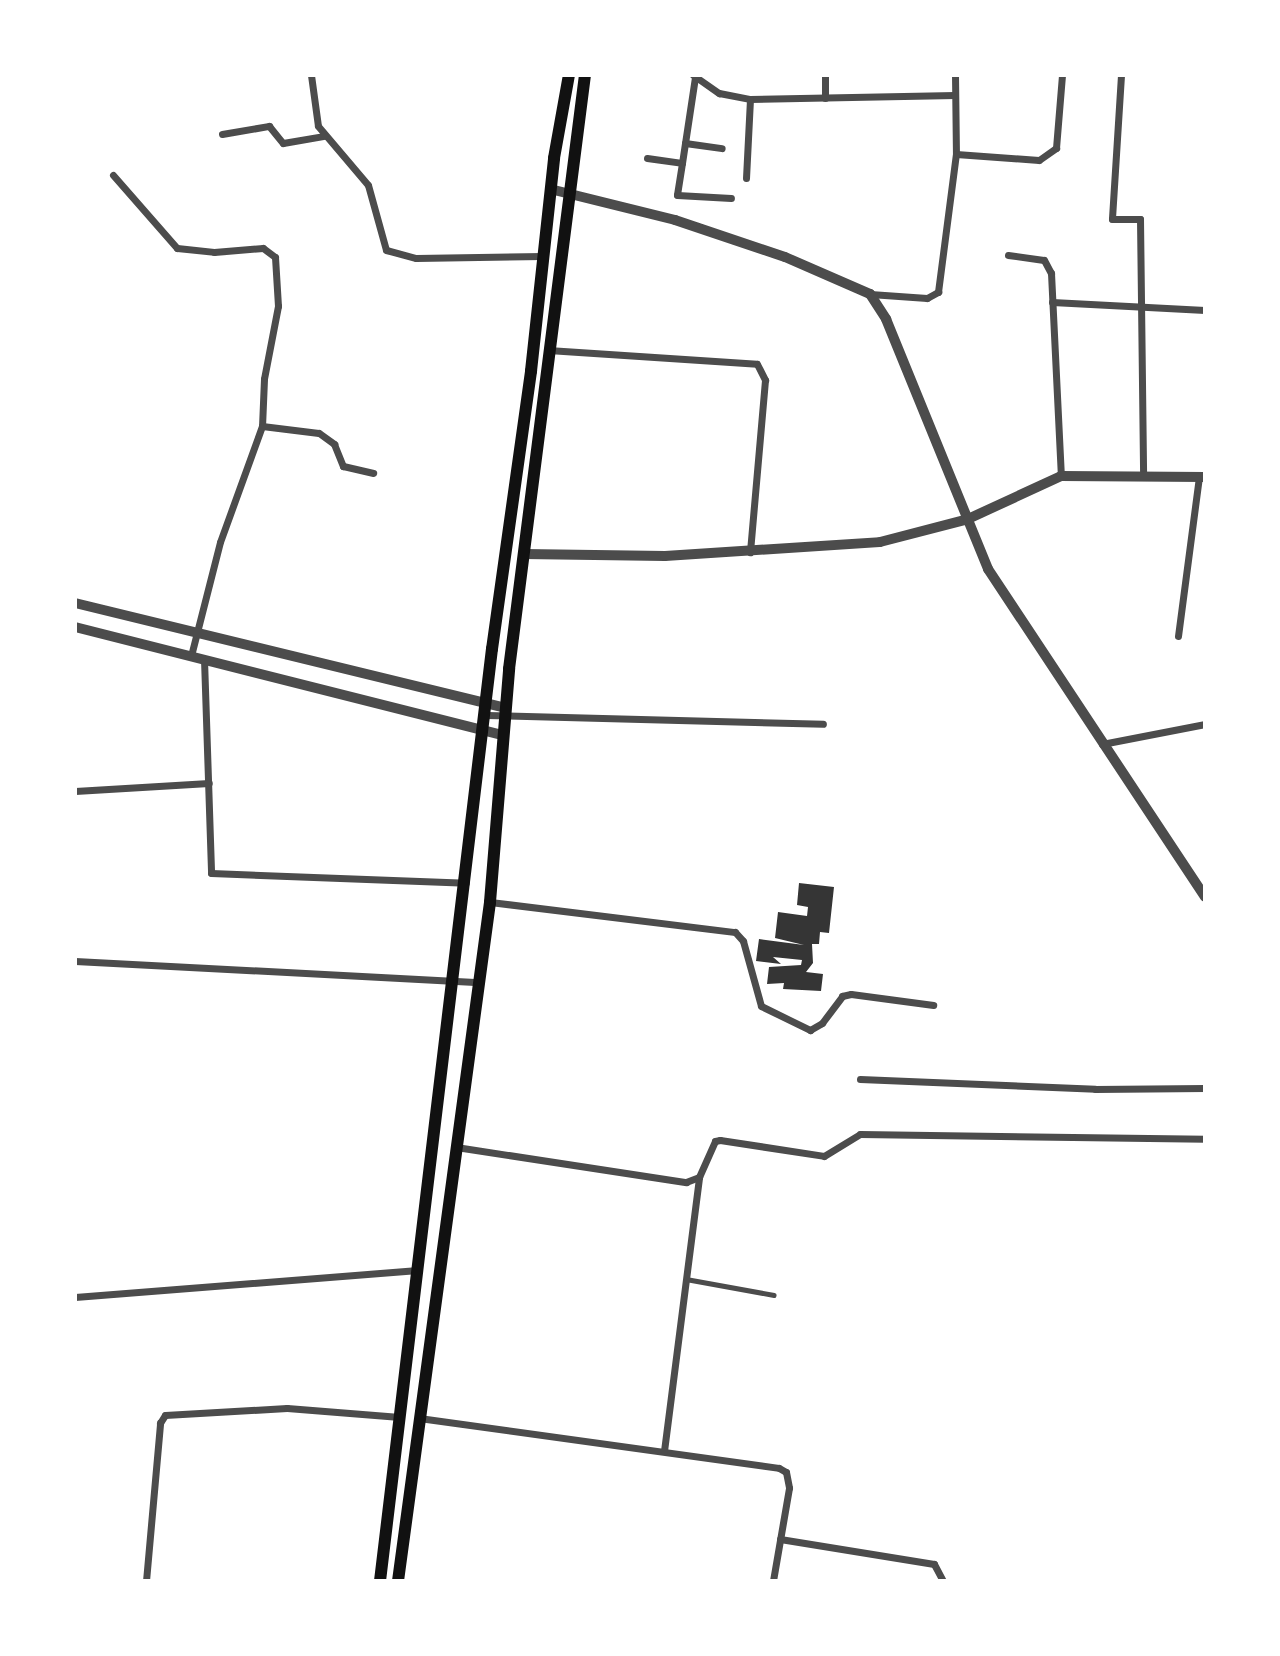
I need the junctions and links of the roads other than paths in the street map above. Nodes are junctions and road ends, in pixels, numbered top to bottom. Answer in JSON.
{"nodes":[{"id":1,"x":310,"y":75,"type":"edge"},
{"id":2,"x":569,"y":75,"type":"edge"},
{"id":3,"x":585,"y":75,"type":"edge"},
{"id":4,"x":825,"y":75,"type":"edge"},
{"id":5,"x":955,"y":75,"type":"edge"},
{"id":6,"x":1062,"y":75,"type":"edge"},
{"id":7,"x":1121,"y":75,"type":"edge"},
{"id":8,"x":694,"y":76,"type":"edge"},
{"id":9,"x":955,"y":95,"type":"junction"},
{"id":10,"x":825,"y":97,"type":"junction"},
{"id":11,"x":750,"y":99,"type":"junction"},
{"id":12,"x":222,"y":134,"type":"dead end"},
{"id":13,"x":324,"y":136,"type":"junction"},
{"id":14,"x":685,"y":143,"type":"junction"},
{"id":15,"x":722,"y":148,"type":"dead end"},
{"id":16,"x":956,"y":155,"type":"junction"},
{"id":17,"x":647,"y":158,"type":"dead end"},
{"id":18,"x":682,"y":163,"type":"junction"},
{"id":19,"x":113,"y":175,"type":"dead end"},
{"id":20,"x":746,"y":178,"type":"dead end"},
{"id":21,"x":551,"y":189,"type":"junction"},
{"id":22,"x":567,"y":193,"type":"junction"},
{"id":23,"x":731,"y":198,"type":"dead end"},
{"id":24,"x":1008,"y":255,"type":"dead end"},
{"id":25,"x":543,"y":256,"type":"junction"},
{"id":26,"x":870,"y":294,"type":"junction"},
{"id":27,"x":1052,"y":302,"type":"junction"},
{"id":28,"x":1142,"y":307,"type":"junction"},
{"id":29,"x":1205,"y":310,"type":"edge"},
{"id":30,"x":548,"y":350,"type":"junction"},
{"id":31,"x":262,"y":426,"type":"junction"},
{"id":32,"x":373,"y":473,"type":"dead end"},
{"id":33,"x":1143,"y":475,"type":"junction"},
{"id":34,"x":1061,"y":476,"type":"junction"},
{"id":35,"x":1202,"y":477,"type":"edge"},
{"id":36,"x":968,"y":519,"type":"junction"},
{"id":37,"x":750,"y":552,"type":"junction"},
{"id":38,"x":524,"y":554,"type":"junction"},
{"id":39,"x":75,"y":603,"type":"edge"},
{"id":40,"x":75,"y":627,"type":"edge"},
{"id":41,"x":196,"y":632,"type":"junction"},
{"id":42,"x":1178,"y":636,"type":"dead end"},
{"id":43,"x":191,"y":656,"type":"junction"},
{"id":44,"x":204,"y":659,"type":"junction"},
{"id":45,"x":486,"y":710,"type":"junction"},
{"id":46,"x":505,"y":712,"type":"junction"},
{"id":47,"x":822,"y":724,"type":"dead end"},
{"id":48,"x":1205,"y":724,"type":"edge"},
{"id":49,"x":483,"y":730,"type":"junction"},
{"id":50,"x":503,"y":735,"type":"junction"},
{"id":51,"x":1101,"y":744,"type":"junction"},
{"id":52,"x":209,"y":783,"type":"junction"},
{"id":53,"x":75,"y":791,"type":"edge"},
{"id":54,"x":467,"y":883,"type":"junction"},
{"id":55,"x":1205,"y":897,"type":"edge"},
{"id":56,"x":490,"y":902,"type":"junction"},
{"id":57,"x":75,"y":961,"type":"edge"},
{"id":58,"x":454,"y":979,"type":"junction"},
{"id":59,"x":479,"y":982,"type":"junction"},
{"id":60,"x":933,"y":1005,"type":"dead end"},
{"id":61,"x":860,"y":1079,"type":"dead end"},
{"id":62,"x":1205,"y":1088,"type":"edge"},
{"id":63,"x":1205,"y":1139,"type":"edge"},
{"id":64,"x":456,"y":1147,"type":"junction"},
{"id":65,"x":699,"y":1177,"type":"junction"},
{"id":66,"x":418,"y":1270,"type":"junction"},
{"id":67,"x":685,"y":1278,"type":"junction"},
{"id":68,"x":774,"y":1296,"type":"dead end"},
{"id":69,"x":75,"y":1297,"type":"edge"},
{"id":70,"x":400,"y":1417,"type":"junction"},
{"id":71,"x":419,"y":1418,"type":"junction"},
{"id":72,"x":664,"y":1451,"type":"junction"},
{"id":73,"x":780,"y":1539,"type":"junction"},
{"id":74,"x":146,"y":1581,"type":"edge"},
{"id":75,"x":380,"y":1581,"type":"edge"},
{"id":76,"x":398,"y":1581,"type":"edge"},
{"id":77,"x":773,"y":1581,"type":"edge"},
{"id":78,"x":943,"y":1581,"type":"edge"}],
"edges":[{"from":1,"to":13,"type":"street"},
{"from":2,"to":21,"type":"main road"},
{"from":3,"to":22,"type":"main road"},
{"from":4,"to":10,"type":"street"},
{"from":5,"to":9,"type":"street"},
{"from":6,"to":16,"type":"street"},
{"from":7,"to":28,"type":"street"},
{"from":8,"to":11,"type":"street"},
{"from":8,"to":14,"type":"street"},
{"from":9,"to":10,"type":"street"},
{"from":9,"to":16,"type":"street"},
{"from":10,"to":11,"type":"street"},
{"from":11,"to":20,"type":"street"},
{"from":12,"to":13,"type":"street"},
{"from":13,"to":25,"type":"street"},
{"from":14,"to":15,"type":"street"},
{"from":14,"to":18,"type":"street"},
{"from":16,"to":26,"type":"street"},
{"from":17,"to":18,"type":"street"},
{"from":18,"to":23,"type":"street"},
{"from":19,"to":31,"type":"street"},
{"from":21,"to":22,"type":"street"},
{"from":21,"to":25,"type":"main road"},
{"from":22,"to":26,"type":"street"},
{"from":22,"to":30,"type":"main road"},
{"from":24,"to":27,"type":"street"},
{"from":25,"to":45,"type":"main road"},
{"from":26,"to":36,"type":"street"},
{"from":27,"to":28,"type":"street"},
{"from":27,"to":34,"type":"street"},
{"from":28,"to":29,"type":"street"},
{"from":28,"to":33,"type":"street"},
{"from":30,"to":37,"type":"street"},
{"from":30,"to":38,"type":"main road"},
{"from":31,"to":32,"type":"street"},
{"from":31,"to":41,"type":"street"},
{"from":33,"to":34,"type":"street"},
{"from":33,"to":35,"type":"street"},
{"from":34,"to":36,"type":"street"},
{"from":35,"to":42,"type":"street"},
{"from":36,"to":37,"type":"street"},
{"from":36,"to":51,"type":"street"},
{"from":37,"to":38,"type":"street"},
{"from":38,"to":46,"type":"main road"},
{"from":39,"to":41,"type":"street"},
{"from":40,"to":43,"type":"street"},
{"from":41,"to":43,"type":"street"},
{"from":41,"to":45,"type":"street"},
{"from":43,"to":44,"type":"street"},
{"from":44,"to":49,"type":"street"},
{"from":44,"to":52,"type":"street"},
{"from":45,"to":46,"type":"street"},
{"from":45,"to":49,"type":"main road"},
{"from":46,"to":47,"type":"street"},
{"from":46,"to":50,"type":"main road"},
{"from":48,"to":51,"type":"street"},
{"from":49,"to":50,"type":"street"},
{"from":49,"to":54,"type":"main road"},
{"from":50,"to":56,"type":"main road"},
{"from":51,"to":55,"type":"street"},
{"from":52,"to":53,"type":"street"},
{"from":52,"to":54,"type":"street"},
{"from":54,"to":58,"type":"main road"},
{"from":56,"to":59,"type":"main road"},
{"from":56,"to":60,"type":"street"},
{"from":57,"to":58,"type":"street"},
{"from":58,"to":59,"type":"street"},
{"from":58,"to":66,"type":"main road"},
{"from":59,"to":64,"type":"main road"},
{"from":61,"to":62,"type":"street"},
{"from":63,"to":65,"type":"street"},
{"from":64,"to":65,"type":"street"},
{"from":64,"to":71,"type":"main road"},
{"from":65,"to":67,"type":"street"},
{"from":66,"to":69,"type":"street"},
{"from":66,"to":70,"type":"main road"},
{"from":67,"to":68,"type":"lane"},
{"from":67,"to":72,"type":"street"},
{"from":70,"to":74,"type":"street"},
{"from":70,"to":75,"type":"main road"},
{"from":71,"to":72,"type":"street"},
{"from":71,"to":76,"type":"main road"},
{"from":72,"to":73,"type":"street"},
{"from":73,"to":77,"type":"street"},
{"from":73,"to":78,"type":"street"}]}
